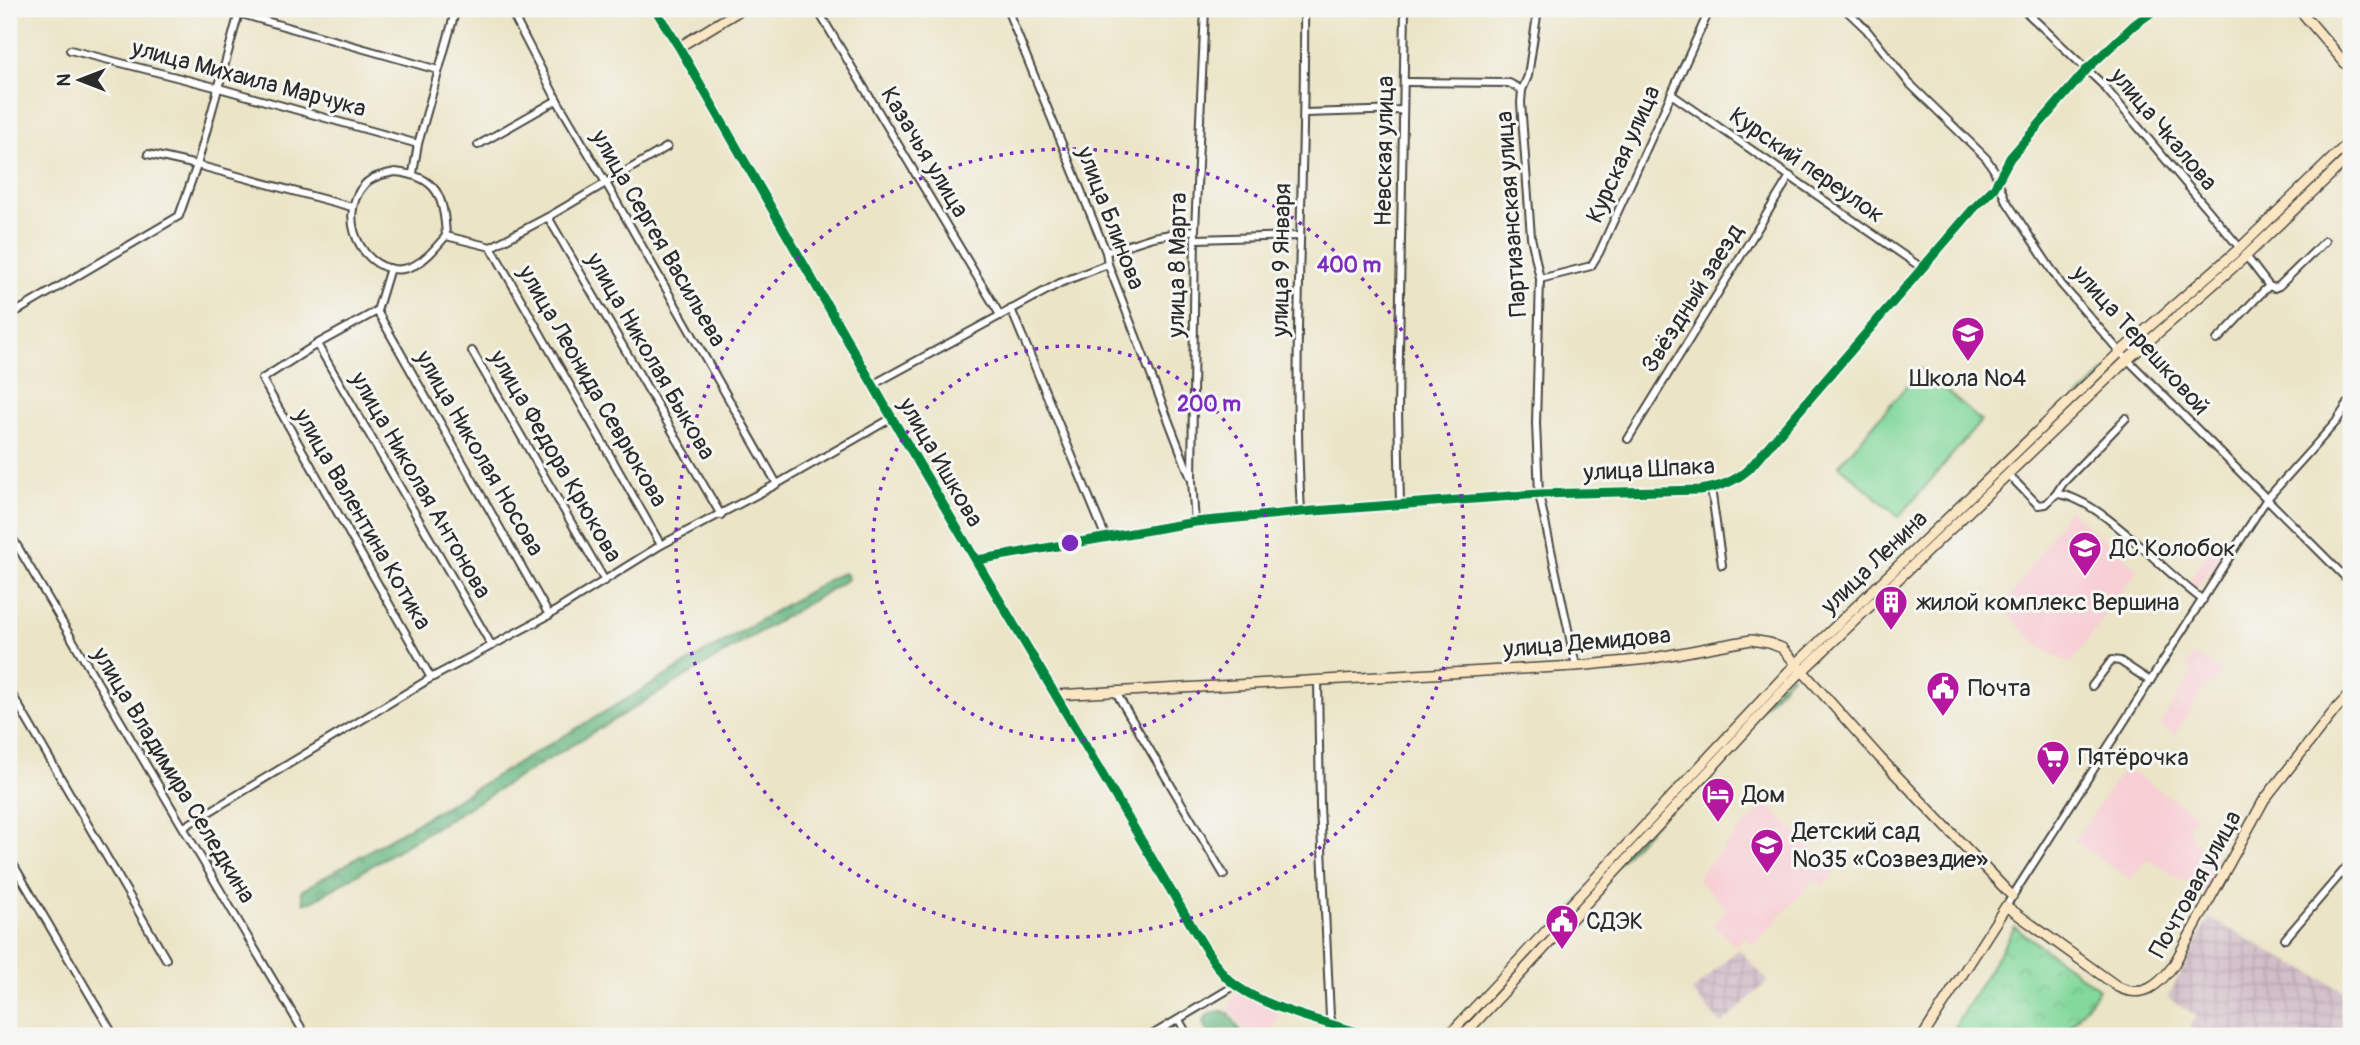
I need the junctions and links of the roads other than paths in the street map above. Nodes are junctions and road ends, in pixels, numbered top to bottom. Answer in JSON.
{"nodes":[{"id":1,"x":224,"y":9,"type":"edge"},
{"id":2,"x":456,"y":9,"type":"edge"},
{"id":3,"x":510,"y":9,"type":"edge"},
{"id":4,"x":655,"y":9,"type":"edge"},
{"id":5,"x":742,"y":9,"type":"edge"},
{"id":6,"x":817,"y":9,"type":"edge"},
{"id":7,"x":1007,"y":9,"type":"edge"},
{"id":8,"x":1205,"y":9,"type":"edge"},
{"id":9,"x":1304,"y":9,"type":"edge"},
{"id":10,"x":1405,"y":9,"type":"edge"},
{"id":11,"x":1538,"y":9,"type":"edge"},
{"id":12,"x":1710,"y":9,"type":"edge"},
{"id":13,"x":1845,"y":9,"type":"edge"},
{"id":14,"x":2023,"y":9,"type":"edge"},
{"id":15,"x":2156,"y":9,"type":"edge"},
{"id":16,"x":2299,"y":9,"type":"edge"},
{"id":17,"x":239,"y":11,"type":"edge"},
{"id":18,"x":679,"y":47,"type":"junction"},
{"id":19,"x":70,"y":50,"type":"dead end"},
{"id":20,"x":2088,"y":68,"type":"junction"},
{"id":21,"x":438,"y":70,"type":"junction"},
{"id":22,"x":2351,"y":70,"type":"edge"},
{"id":23,"x":1405,"y":82,"type":"junction"},
{"id":24,"x":219,"y":88,"type":"junction"},
{"id":25,"x":1522,"y":90,"type":"junction"},
{"id":26,"x":1671,"y":94,"type":"junction"},
{"id":27,"x":557,"y":100,"type":"junction"},
{"id":28,"x":1403,"y":110,"type":"junction"},
{"id":29,"x":1305,"y":113,"type":"junction"},
{"id":30,"x":2351,"y":140,"type":"edge"},
{"id":31,"x":418,"y":144,"type":"junction"},
{"id":32,"x":478,"y":145,"type":"dead end"},
{"id":33,"x":667,"y":147,"type":"dead end"},
{"id":34,"x":148,"y":154,"type":"dead end"},
{"id":35,"x":2351,"y":155,"type":"edge"},
{"id":36,"x":197,"y":164,"type":"junction"},
{"id":37,"x":412,"y":173,"type":"junction"},
{"id":38,"x":1790,"y":176,"type":"junction"},
{"id":39,"x":1997,"y":180,"type":"junction"},
{"id":40,"x":607,"y":183,"type":"junction"},
{"id":41,"x":352,"y":207,"type":"junction"},
{"id":42,"x":548,"y":217,"type":"junction"},
{"id":43,"x":1195,"y":230,"type":"junction"},
{"id":44,"x":446,"y":236,"type":"junction"},
{"id":45,"x":1300,"y":236,"type":"junction"},
{"id":46,"x":1196,"y":239,"type":"junction"},
{"id":47,"x":2325,"y":241,"type":"dead end"},
{"id":48,"x":491,"y":247,"type":"junction"},
{"id":49,"x":1106,"y":252,"type":"junction"},
{"id":50,"x":2243,"y":252,"type":"junction"},
{"id":51,"x":1108,"y":264,"type":"junction"},
{"id":52,"x":390,"y":268,"type":"junction"},
{"id":53,"x":1922,"y":268,"type":"junction"},
{"id":54,"x":1540,"y":279,"type":"junction"},
{"id":55,"x":2269,"y":286,"type":"junction"},
{"id":56,"x":1011,"y":309,"type":"junction"},
{"id":57,"x":377,"y":311,"type":"junction"},
{"id":58,"x":1000,"y":315,"type":"junction"},
{"id":59,"x":9,"y":316,"type":"edge"},
{"id":60,"x":2217,"y":340,"type":"dead end"},
{"id":61,"x":317,"y":344,"type":"junction"},
{"id":62,"x":472,"y":351,"type":"dead end"},
{"id":63,"x":2120,"y":352,"type":"junction"},
{"id":64,"x":2127,"y":360,"type":"junction"},
{"id":65,"x":874,"y":384,"type":"junction"},
{"id":66,"x":2351,"y":399,"type":"edge"},
{"id":67,"x":892,"y":418,"type":"junction"},
{"id":68,"x":2126,"y":418,"type":"dead end"},
{"id":69,"x":1628,"y":439,"type":"dead end"},
{"id":70,"x":2008,"y":474,"type":"junction"},
{"id":71,"x":1192,"y":481,"type":"junction"},
{"id":72,"x":777,"y":484,"type":"junction"},
{"id":73,"x":1712,"y":488,"type":"junction"},
{"id":74,"x":1539,"y":494,"type":"junction"},
{"id":75,"x":2056,"y":494,"type":"junction"},
{"id":76,"x":2266,"y":500,"type":"junction"},
{"id":77,"x":1401,"y":505,"type":"junction"},
{"id":78,"x":1301,"y":512,"type":"junction"},
{"id":79,"x":720,"y":515,"type":"junction"},
{"id":80,"x":1195,"y":522,"type":"junction"},
{"id":81,"x":9,"y":532,"type":"edge"},
{"id":82,"x":1106,"y":538,"type":"junction"},
{"id":83,"x":661,"y":545,"type":"junction"},
{"id":84,"x":977,"y":560,"type":"junction"},
{"id":85,"x":1723,"y":565,"type":"dead end"},
{"id":86,"x":606,"y":581,"type":"junction"},
{"id":87,"x":2351,"y":583,"type":"edge"},
{"id":88,"x":2203,"y":600,"type":"junction"},
{"id":89,"x":550,"y":615,"type":"junction"},
{"id":90,"x":492,"y":646,"type":"junction"},
{"id":91,"x":1576,"y":666,"type":"junction"},
{"id":92,"x":1800,"y":667,"type":"junction"},
{"id":93,"x":431,"y":678,"type":"junction"},
{"id":94,"x":1318,"y":680,"type":"junction"},
{"id":95,"x":2150,"y":681,"type":"junction"},
{"id":96,"x":2092,"y":685,"type":"dead end"},
{"id":97,"x":9,"y":689,"type":"edge"},
{"id":98,"x":1115,"y":691,"type":"junction"},
{"id":99,"x":2351,"y":693,"type":"edge"},
{"id":100,"x":1056,"y":695,"type":"junction"},
{"id":101,"x":184,"y":827,"type":"junction"},
{"id":102,"x":9,"y":857,"type":"edge"},
{"id":103,"x":2351,"y":862,"type":"edge"},
{"id":104,"x":1224,"y":875,"type":"dead end"},
{"id":105,"x":2012,"y":896,"type":"junction"},
{"id":106,"x":2006,"y":906,"type":"junction"},
{"id":107,"x":2285,"y":939,"type":"dead end"},
{"id":108,"x":166,"y":959,"type":"dead end"},
{"id":109,"x":1236,"y":985,"type":"junction"},
{"id":110,"x":1178,"y":1020,"type":"junction"},
{"id":111,"x":1334,"y":1024,"type":"junction"},
{"id":112,"x":114,"y":1036,"type":"edge"},
{"id":113,"x":306,"y":1036,"type":"edge"},
{"id":114,"x":1150,"y":1036,"type":"edge"},
{"id":115,"x":1188,"y":1036,"type":"edge"},
{"id":116,"x":1370,"y":1036,"type":"edge"},
{"id":117,"x":1448,"y":1036,"type":"edge"},
{"id":118,"x":1462,"y":1036,"type":"edge"},
{"id":119,"x":1923,"y":1036,"type":"edge"}],
"edges":[{"from":1,"to":17,"type":"street"},
{"from":2,"to":21,"type":"street"},
{"from":3,"to":27,"type":"street","name":"улица Сергея Васильева"},
{"from":4,"to":18,"type":"street","name":"улица Ишкова"},
{"from":5,"to":18,"type":"street"},
{"from":6,"to":58,"type":"street","name":"Казачья улица"},
{"from":7,"to":49,"type":"street","name":"улица Блинова"},
{"from":8,"to":43,"type":"street","name":"улица 8 Марта"},
{"from":9,"to":29,"type":"street","name":"улица 9 Января"},
{"from":10,"to":23,"type":"street","name":"Невская улица"},
{"from":11,"to":25,"type":"street","name":"Партизанская улица"},
{"from":12,"to":26,"type":"street","name":"Курская улица"},
{"from":13,"to":39,"type":"street","name":"улица Терешковой"},
{"from":14,"to":20,"type":"street","name":"улица Чкалова"},
{"from":15,"to":20,"type":"street","name":"улица Шпака"},
{"from":16,"to":22,"type":"street"},
{"from":17,"to":21,"type":"street"},
{"from":17,"to":24,"type":"street"},
{"from":18,"to":65,"type":"street","name":"улица Ишкова"},
{"from":19,"to":24,"type":"street","name":"улица Михаила Марчука"},
{"from":20,"to":39,"type":"street","name":"улица Шпака"},
{"from":20,"to":50,"type":"street","name":"улица Чкалова"},
{"from":21,"to":31,"type":"street"},
{"from":23,"to":25,"type":"street"},
{"from":23,"to":28,"type":"street","name":"Невская улица"},
{"from":24,"to":31,"type":"street","name":"улица Михаила Марчука"},
{"from":24,"to":36,"type":"street"},
{"from":25,"to":54,"type":"street","name":"Партизанская улица"},
{"from":26,"to":38,"type":"street","name":"Курский переулок"},
{"from":26,"to":54,"type":"street","name":"Курская улица"},
{"from":27,"to":32,"type":"street"},
{"from":27,"to":40,"type":"street","name":"улица Сергея Васильева"},
{"from":28,"to":29,"type":"street"},
{"from":28,"to":77,"type":"street","name":"Невская улица"},
{"from":29,"to":45,"type":"street","name":"улица 9 Января"},
{"from":30,"to":50,"type":"street","name":"улица Ленина"},
{"from":31,"to":37,"type":"street"},
{"from":33,"to":40,"type":"street"},
{"from":34,"to":36,"type":"street"},
{"from":35,"to":50,"type":"street","name":"улица Ленина"},
{"from":36,"to":41,"type":"street"},
{"from":36,"to":59,"type":"street"},
{"from":37,"to":41,"type":"street"},
{"from":37,"to":44,"type":"street"},
{"from":38,"to":53,"type":"street","name":"Курский переулок"},
{"from":38,"to":69,"type":"street","name":"Звёздный заезд"},
{"from":39,"to":53,"type":"street","name":"улица Шпака"},
{"from":39,"to":63,"type":"street","name":"улица Терешковой"},
{"from":40,"to":42,"type":"street"},
{"from":40,"to":72,"type":"street","name":"улица Сергея Васильева"},
{"from":41,"to":52,"type":"street"},
{"from":42,"to":48,"type":"street"},
{"from":42,"to":79,"type":"street","name":"улица Николая Быкова"},
{"from":43,"to":46,"type":"street","name":"улица 8 Марта"},
{"from":43,"to":49,"type":"street"},
{"from":44,"to":48,"type":"street"},
{"from":44,"to":52,"type":"street"},
{"from":45,"to":46,"type":"street"},
{"from":45,"to":78,"type":"street","name":"улица 9 Января"},
{"from":46,"to":71,"type":"street","name":"улица 8 Марта"},
{"from":47,"to":55,"type":"street"},
{"from":48,"to":83,"type":"street","name":"улица Леонида Севрюкова"},
{"from":49,"to":51,"type":"street","name":"улица Блинова"},
{"from":50,"to":55,"type":"street","name":"улица Чкалова"},
{"from":50,"to":63,"type":"street","name":"улица Ленина"},
{"from":50,"to":64,"type":"street","name":"улица Ленина"},
{"from":51,"to":56,"type":"street"},
{"from":51,"to":71,"type":"street","name":"улица Блинова"},
{"from":52,"to":57,"type":"street"},
{"from":53,"to":73,"type":"street","name":"улица Шпака"},
{"from":54,"to":74,"type":"street","name":"Партизанская улица"},
{"from":55,"to":60,"type":"street"},
{"from":56,"to":58,"type":"street"},
{"from":56,"to":82,"type":"street"},
{"from":57,"to":61,"type":"street"},
{"from":57,"to":89,"type":"street","name":"улица Николая Носова"},
{"from":58,"to":65,"type":"street"},
{"from":61,"to":90,"type":"street","name":"улица Николая Антонова"},
{"from":61,"to":93,"type":"street","name":"улица Валентина Котика"},
{"from":62,"to":86,"type":"street","name":"улица Федора Крюкова"},
{"from":63,"to":64,"type":"street","name":"улица Терешковой"},
{"from":63,"to":92,"type":"street","name":"улица Ленина"},
{"from":64,"to":70,"type":"street","name":"улица Ленина"},
{"from":64,"to":76,"type":"street","name":"улица Терешковой"},
{"from":65,"to":67,"type":"street","name":"улица Ишкова"},
{"from":66,"to":76,"type":"street"},
{"from":67,"to":72,"type":"street"},
{"from":67,"to":84,"type":"street","name":"улица Ишкова"},
{"from":68,"to":75,"type":"street"},
{"from":70,"to":75,"type":"street"},
{"from":70,"to":92,"type":"street","name":"улица Ленина"},
{"from":71,"to":80,"type":"street","name":"улица 8 Марта"},
{"from":72,"to":79,"type":"street"},
{"from":73,"to":74,"type":"street","name":"улица Шпака"},
{"from":73,"to":85,"type":"street"},
{"from":74,"to":77,"type":"street","name":"улица Шпака"},
{"from":74,"to":91,"type":"street","name":"Партизанская улица"},
{"from":75,"to":88,"type":"street"},
{"from":76,"to":87,"type":"street","name":"улица Терешковой"},
{"from":76,"to":88,"type":"street"},
{"from":77,"to":78,"type":"street","name":"улица Шпака"},
{"from":78,"to":80,"type":"street","name":"улица Шпака"},
{"from":79,"to":83,"type":"street"},
{"from":80,"to":82,"type":"street","name":"улица Шпака"},
{"from":81,"to":101,"type":"street","name":"улица Владимира Селедкина"},
{"from":82,"to":84,"type":"street","name":"улица Шпака"},
{"from":83,"to":86,"type":"street"},
{"from":84,"to":100,"type":"street","name":"улица Ишкова"},
{"from":86,"to":89,"type":"street"},
{"from":88,"to":95,"type":"street"},
{"from":89,"to":90,"type":"street"},
{"from":90,"to":93,"type":"street"},
{"from":91,"to":92,"type":"street","name":"улица Демидова"},
{"from":91,"to":94,"type":"street","name":"улица Демидова"},
{"from":92,"to":105,"type":"street","name":"улица Демидова"},
{"from":92,"to":117,"type":"street","name":"улица Ленина"},
{"from":92,"to":118,"type":"street","name":"улица Ленина"},
{"from":93,"to":101,"type":"street"},
{"from":94,"to":98,"type":"street","name":"улица Демидова"},
{"from":94,"to":111,"type":"street"},
{"from":95,"to":96,"type":"street"},
{"from":95,"to":105,"type":"street"},
{"from":97,"to":108,"type":"street"},
{"from":98,"to":100,"type":"street","name":"улица Демидова"},
{"from":98,"to":104,"type":"street"},
{"from":99,"to":106,"type":"street","name":"Почтовая улица"},
{"from":100,"to":109,"type":"street","name":"улица Ишкова"},
{"from":101,"to":113,"type":"street","name":"улица Владимира Селедкина"},
{"from":102,"to":112,"type":"street"},
{"from":103,"to":107,"type":"street"},
{"from":105,"to":106,"type":"street"},
{"from":106,"to":119,"type":"street"},
{"from":109,"to":110,"type":"street"},
{"from":109,"to":111,"type":"street","name":"улица Ишкова"},
{"from":110,"to":114,"type":"street"},
{"from":110,"to":115,"type":"street"},
{"from":111,"to":116,"type":"street","name":"улица Ишкова"}]}
